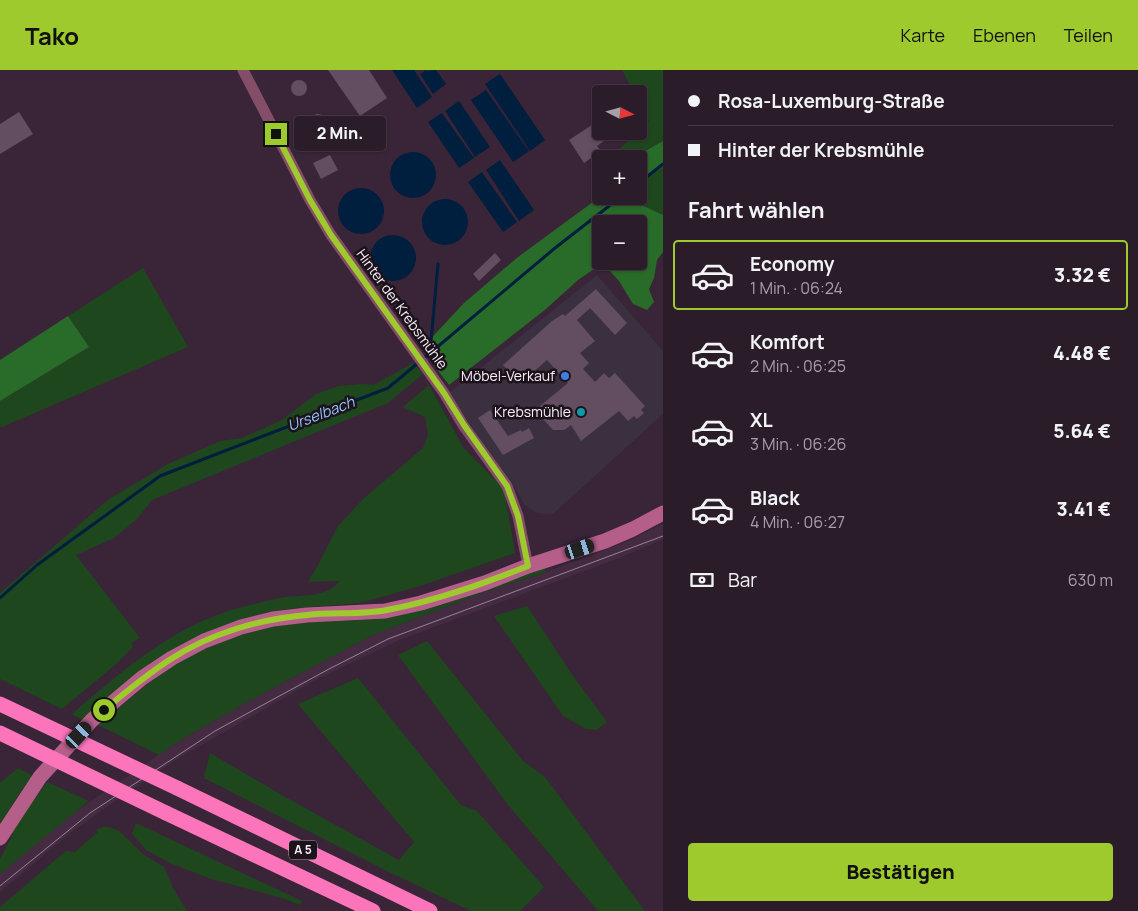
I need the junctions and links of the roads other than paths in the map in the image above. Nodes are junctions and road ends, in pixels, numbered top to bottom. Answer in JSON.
{"nodes":[{"id":1,"x":243,"y":70,"type":"edge"},
{"id":2,"x":663,"y":513,"type":"edge"},
{"id":3,"x":528,"y":566,"type":"junction"},
{"id":4,"x":0,"y":704,"type":"edge"},
{"id":5,"x":0,"y":733,"type":"edge"},
{"id":6,"x":0,"y":838,"type":"edge"},
{"id":7,"x":374,"y":911,"type":"edge"},
{"id":8,"x":430,"y":911,"type":"edge"}],
"edges":[{"from":1,"to":3,"type":"street","name":"Hinter der Krebsmühle"},
{"from":2,"to":3,"type":"main road"},
{"from":3,"to":6,"type":"main road"},
{"from":4,"to":8,"type":"highway","number":"A 5","bridge":true},
{"from":5,"to":7,"type":"highway","number":"A 5","bridge":true}]}
